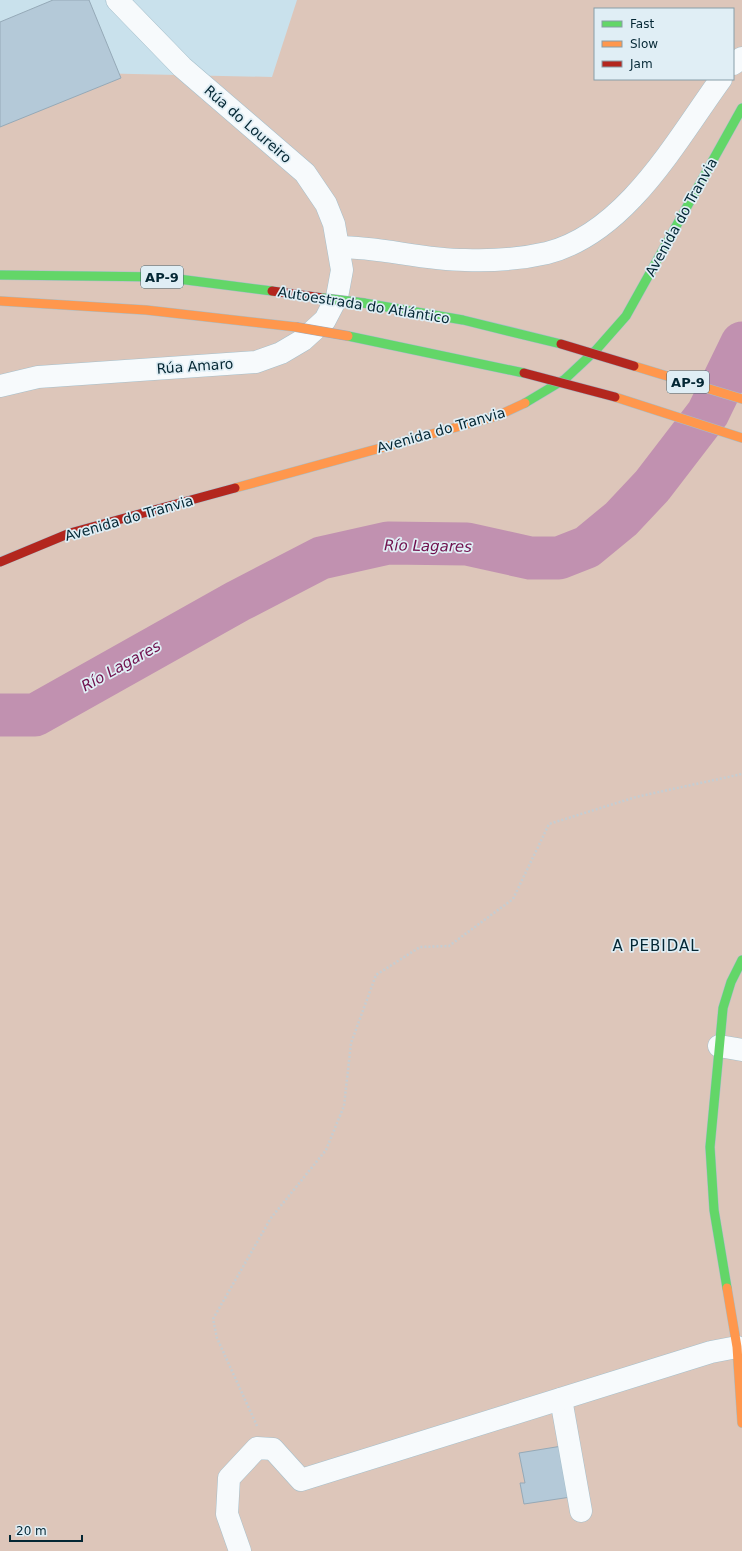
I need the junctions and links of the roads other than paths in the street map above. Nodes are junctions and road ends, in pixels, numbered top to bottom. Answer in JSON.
{"nodes":[{"id":1,"x":117,"y":0,"type":"edge"},
{"id":2,"x":720,"y":80,"type":"edge"},
{"id":3,"x":742,"y":108,"type":"edge"},
{"id":4,"x":339,"y":246,"type":"junction"},
{"id":5,"x":342,"y":270,"type":"joint"},
{"id":6,"x":0,"y":275,"type":"edge"},
{"id":7,"x":0,"y":301,"type":"edge"},
{"id":8,"x":0,"y":386,"type":"edge"},
{"id":9,"x":742,"y":399,"type":"edge"},
{"id":10,"x":742,"y":438,"type":"edge"},
{"id":11,"x":0,"y":562,"type":"edge"},
{"id":12,"x":742,"y":960,"type":"edge"},
{"id":13,"x":719,"y":1046,"type":"junction"},
{"id":14,"x":742,"y":1050,"type":"edge"},
{"id":15,"x":737,"y":1347,"type":"junction"},
{"id":16,"x":561,"y":1399,"type":"junction"},
{"id":17,"x":742,"y":1423,"type":"edge"},
{"id":18,"x":581,"y":1511,"type":"dead end"},
{"id":19,"x":240,"y":1551,"type":"edge"}],
"edges":[{"from":1,"to":4,"type":"street","name":"Rúa do Loureiro"},
{"from":2,"to":4,"type":"street"},
{"from":3,"to":11,"type":"main road","name":"Avenida do Tranvia"},
{"from":4,"to":5,"type":"street","name":"Rúa do Loureiro"},
{"from":5,"to":8,"type":"street","name":"Rúa Amaro"},
{"from":6,"to":9,"type":"main road","name":"Autoestrada do Atlántico","number":"AP-9","bridge":true},
{"from":7,"to":10,"type":"main road","number":"AP-9","bridge":true},
{"from":12,"to":13,"type":"main road"},
{"from":13,"to":14,"type":"street"},
{"from":13,"to":15,"type":"main road"},
{"from":15,"to":16,"type":"street"},
{"from":15,"to":17,"type":"main road"},
{"from":16,"to":18,"type":"street"},
{"from":16,"to":19,"type":"street"}]}
